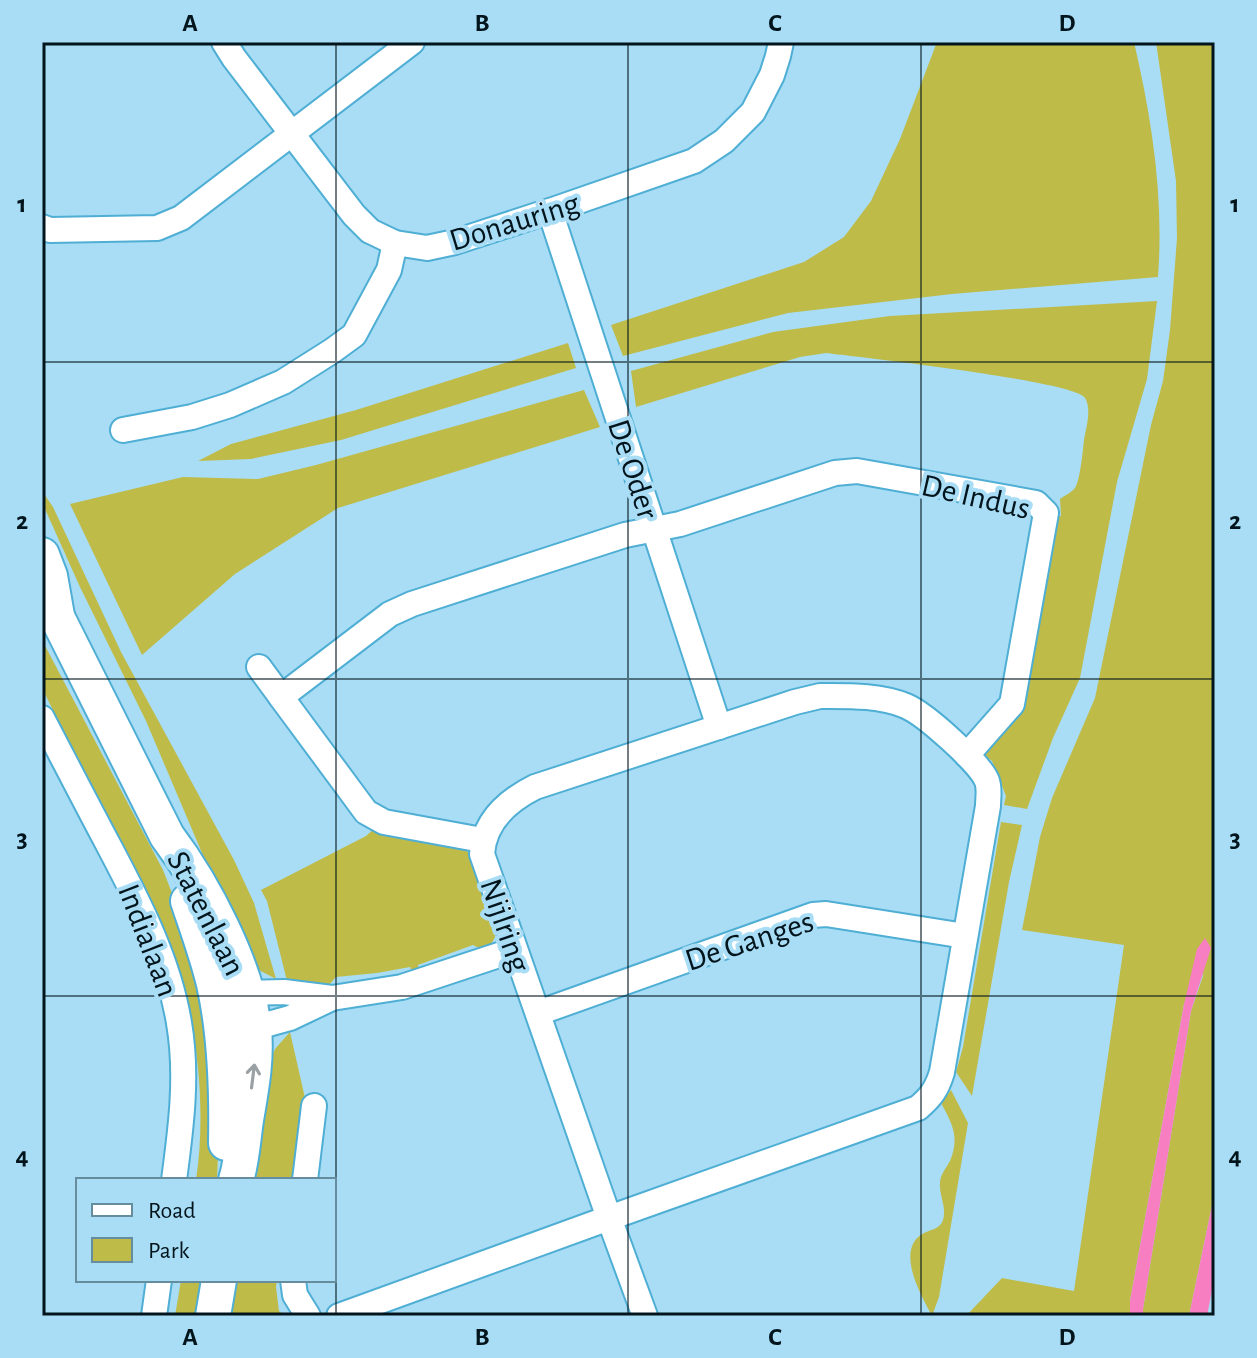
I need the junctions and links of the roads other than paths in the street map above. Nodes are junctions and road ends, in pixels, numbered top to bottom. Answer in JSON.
{"nodes":[{"id":1,"x":224,"y":42,"type":"edge"},
{"id":2,"x":412,"y":42,"type":"edge"},
{"id":3,"x":781,"y":42,"type":"edge"},
{"id":4,"x":292,"y":135,"type":"junction"},
{"id":5,"x":550,"y":211,"type":"junction"},
{"id":6,"x":42,"y":227,"type":"edge"},
{"id":7,"x":395,"y":243,"type":"junction"},
{"id":8,"x":123,"y":430,"type":"dead end"},
{"id":9,"x":654,"y":529,"type":"junction"},
{"id":10,"x":42,"y":555,"type":"edge"},
{"id":11,"x":50,"y":606,"type":"edge"},
{"id":12,"x":259,"y":667,"type":"dead end"},
{"id":13,"x":281,"y":697,"type":"junction"},
{"id":14,"x":42,"y":718,"type":"edge"},
{"id":15,"x":719,"y":727,"type":"junction"},
{"id":16,"x":967,"y":755,"type":"junction"},
{"id":17,"x":167,"y":836,"type":"junction"},
{"id":18,"x":482,"y":840,"type":"junction"},
{"id":19,"x":965,"y":936,"type":"junction"},
{"id":20,"x":514,"y":950,"type":"junction"},
{"id":21,"x":247,"y":993,"type":"junction"},
{"id":22,"x":332,"y":998,"type":"junction"},
{"id":23,"x":538,"y":1013,"type":"junction"},
{"id":24,"x":220,"y":1017,"type":"junction"},
{"id":25,"x":254,"y":1028,"type":"junction"},
{"id":26,"x":314,"y":1106,"type":"dead end"},
{"id":27,"x":174,"y":1178,"type":"edge"},
{"id":28,"x":227,"y":1178,"type":"edge"},
{"id":29,"x":236,"y":1178,"type":"edge"},
{"id":30,"x":305,"y":1178,"type":"edge"},
{"id":31,"x":609,"y":1218,"type":"junction"},
{"id":32,"x":159,"y":1282,"type":"edge"},
{"id":33,"x":219,"y":1282,"type":"edge"},
{"id":34,"x":293,"y":1282,"type":"edge"},
{"id":35,"x":154,"y":1316,"type":"edge"},
{"id":36,"x":213,"y":1316,"type":"edge"},
{"id":37,"x":308,"y":1316,"type":"edge"},
{"id":38,"x":339,"y":1316,"type":"edge"},
{"id":39,"x":645,"y":1316,"type":"edge"}],
"edges":[{"from":1,"to":4,"type":"street","name":"Donauring"},
{"from":2,"to":4,"type":"street"},
{"from":3,"to":5,"type":"street","name":"Donauring"},
{"from":4,"to":6,"type":"street"},
{"from":4,"to":7,"type":"street","name":"Donauring"},
{"from":5,"to":7,"type":"street","name":"Donauring"},
{"from":5,"to":9,"type":"street","name":"De Oder"},
{"from":7,"to":8,"type":"street"},
{"from":9,"to":13,"type":"street"},
{"from":9,"to":15,"type":"street","name":"De Oder"},
{"from":9,"to":16,"type":"street","name":"De Indus"},
{"from":10,"to":11,"type":"main road","name":"Statenlaan"},
{"from":11,"to":17,"type":"main road","name":"Statenlaan"},
{"from":12,"to":13,"type":"street"},
{"from":13,"to":18,"type":"street"},
{"from":14,"to":27,"type":"street","name":"Indialaan"},
{"from":15,"to":16,"type":"street","name":"Nijlring"},
{"from":15,"to":18,"type":"street","name":"Nijlring"},
{"from":16,"to":19,"type":"street","name":"Nijlring"},
{"from":17,"to":21,"type":"main road","name":"Statenlaan"},
{"from":17,"to":24,"type":"main road","name":"Statenlaan"},
{"from":18,"to":20,"type":"street","name":"Nijlring"},
{"from":19,"to":23,"type":"street","name":"De Ganges"},
{"from":19,"to":31,"type":"street","name":"Nijlring"},
{"from":20,"to":22,"type":"street"},
{"from":20,"to":23,"type":"street","name":"Nijlring"},
{"from":21,"to":22,"type":"street"},
{"from":21,"to":24,"type":"street"},
{"from":21,"to":25,"type":"main road","name":"Statenlaan"},
{"from":22,"to":25,"type":"street"},
{"from":23,"to":31,"type":"street","name":"Nijlring"},
{"from":24,"to":25,"type":"street"},
{"from":24,"to":28,"type":"main road","name":"Statenlaan"},
{"from":29,"to":25,"type":"main road","name":"Statenlaan","one_way":true},
{"from":26,"to":30,"type":"street"},
{"from":31,"to":38,"type":"street"},
{"from":31,"to":39,"type":"street"},
{"from":32,"to":35,"type":"street"},
{"from":33,"to":36,"type":"main road"},
{"from":34,"to":37,"type":"street"}]}
